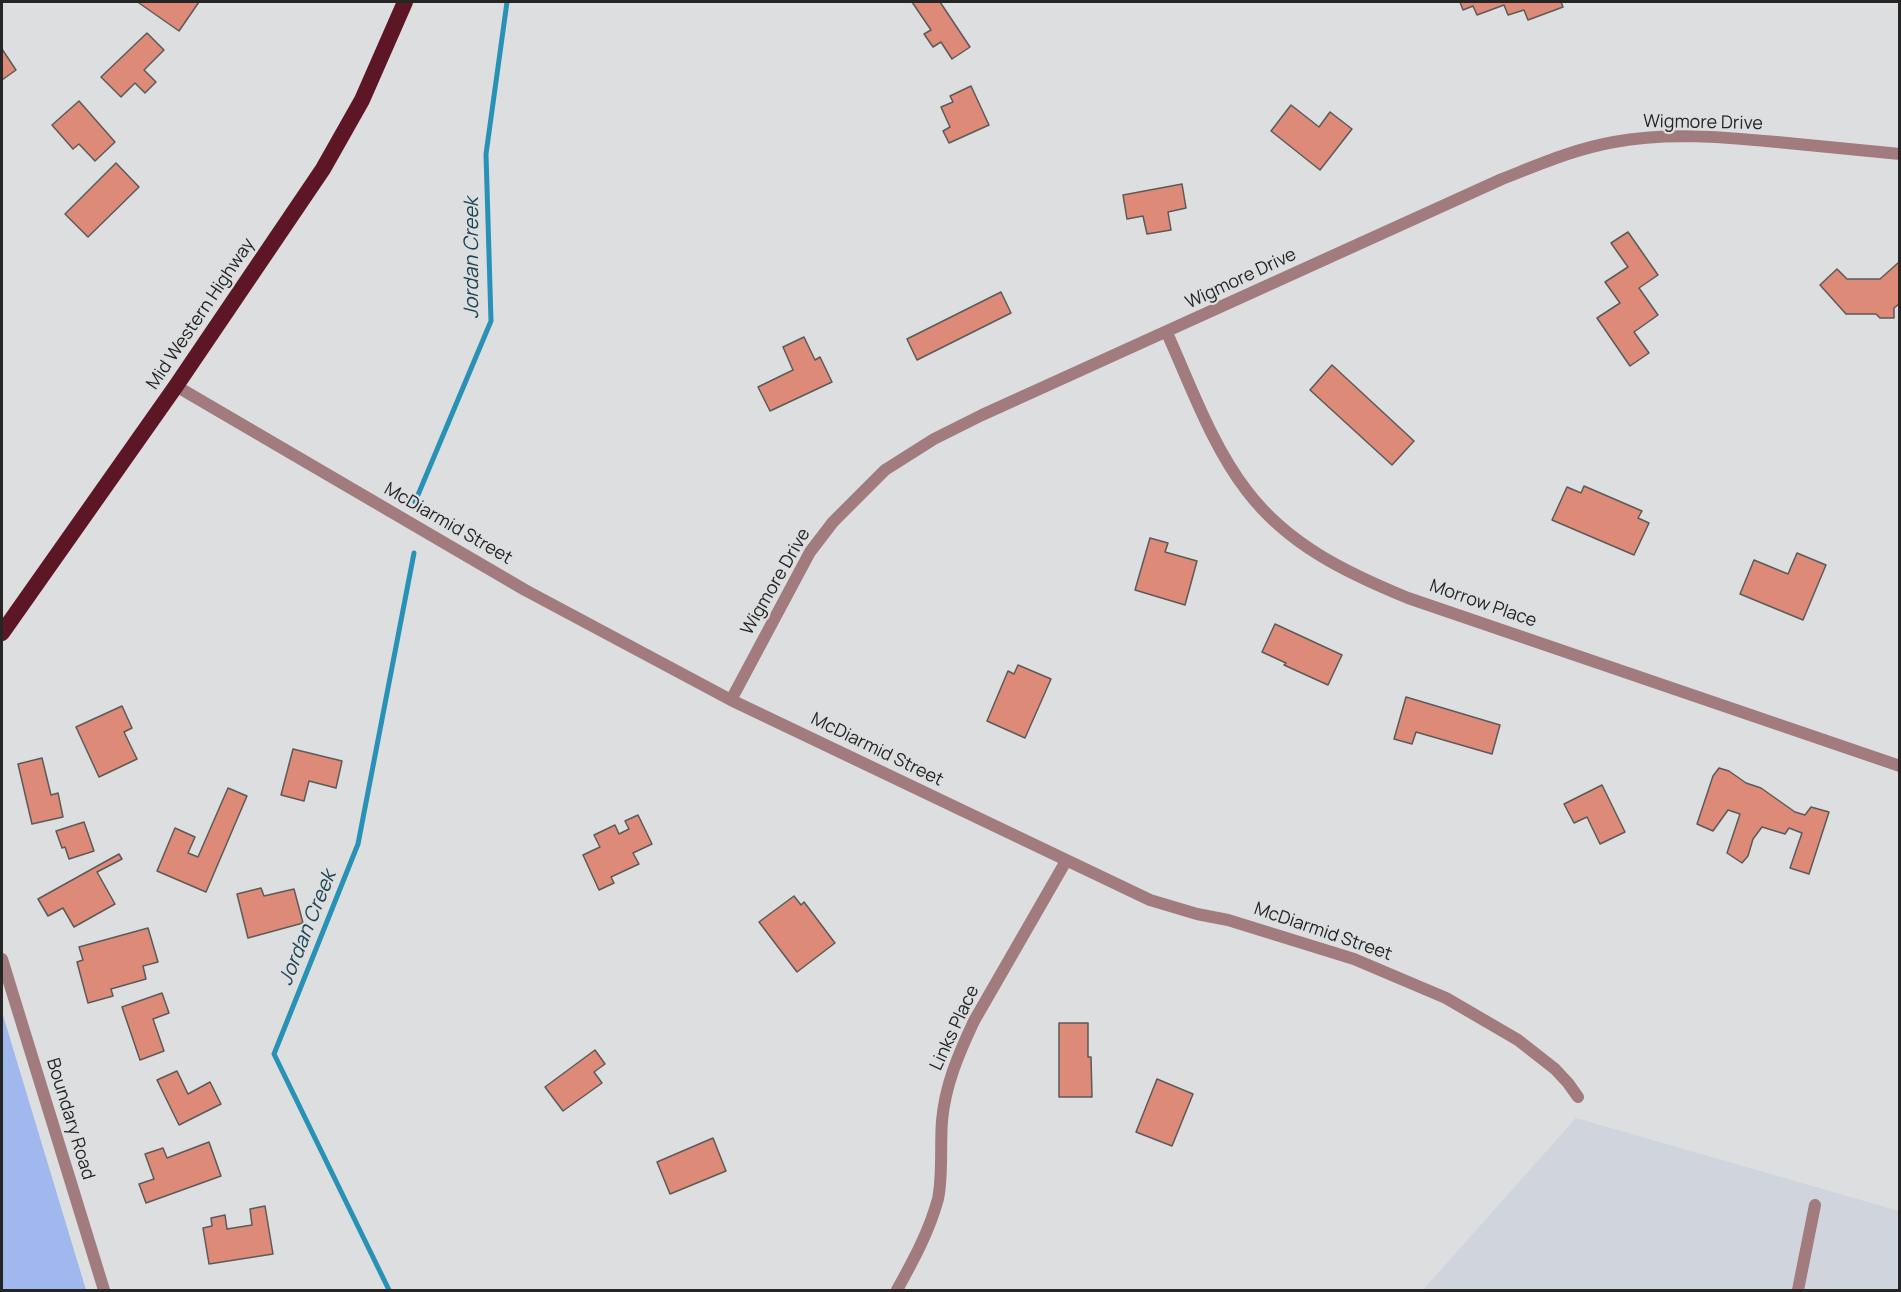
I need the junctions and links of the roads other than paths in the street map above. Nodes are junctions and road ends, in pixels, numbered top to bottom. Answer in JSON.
{"nodes":[{"id":1,"x":405,"y":2,"type":"edge"},
{"id":2,"x":1899,"y":154,"type":"edge"},
{"id":3,"x":1167,"y":333,"type":"junction"},
{"id":4,"x":176,"y":386,"type":"junction"},
{"id":5,"x":2,"y":633,"type":"edge"},
{"id":6,"x":731,"y":700,"type":"junction"},
{"id":7,"x":1899,"y":766,"type":"edge"},
{"id":8,"x":1066,"y":861,"type":"junction"},
{"id":9,"x":2,"y":959,"type":"edge"},
{"id":10,"x":1578,"y":1097,"type":"dead end"},
{"id":11,"x":1815,"y":1205,"type":"dead end"},
{"id":12,"x":104,"y":1290,"type":"edge"},
{"id":13,"x":897,"y":1290,"type":"edge"},
{"id":14,"x":1798,"y":1290,"type":"edge"}],
"edges":[{"from":1,"to":4,"type":"highway","name":"Mid Western Highway"},
{"from":2,"to":3,"type":"street","name":"Wigmore Drive"},
{"from":3,"to":6,"type":"street","name":"Wigmore Drive"},
{"from":3,"to":7,"type":"street","name":"Morrow Place"},
{"from":4,"to":5,"type":"highway","name":"Mid Western Highway"},
{"from":4,"to":6,"type":"street","name":"McDiarmid Street"},
{"from":6,"to":8,"type":"street","name":"McDiarmid Street"},
{"from":8,"to":10,"type":"street","name":"McDiarmid Street"},
{"from":8,"to":13,"type":"street","name":"Links Place"},
{"from":9,"to":12,"type":"street","name":"Boundary Road"},
{"from":11,"to":14,"type":"street"}]}
